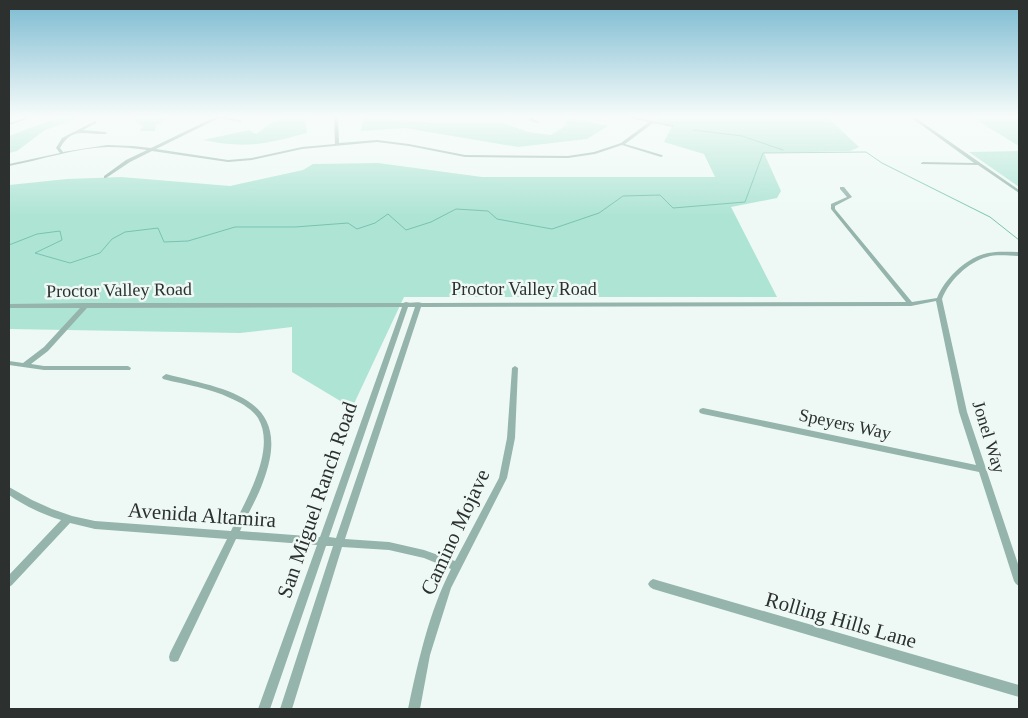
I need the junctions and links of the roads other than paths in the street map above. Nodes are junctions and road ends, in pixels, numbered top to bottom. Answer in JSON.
{"nodes":[{"id":1,"x":59,"y":150,"type":"edge"},
{"id":2,"x":84,"y":150,"type":"edge"},
{"id":3,"x":145,"y":150,"type":"edge"},
{"id":4,"x":150,"y":150,"type":"junction"},
{"id":5,"x":295,"y":150,"type":"edge"},
{"id":6,"x":426,"y":150,"type":"edge"},
{"id":7,"x":605,"y":150,"type":"edge"},
{"id":8,"x":640,"y":150,"type":"edge"},
{"id":9,"x":958,"y":150,"type":"edge"},
{"id":10,"x":62,"y":153,"type":"junction"},
{"id":11,"x":661,"y":156,"type":"dead end"},
{"id":12,"x":923,"y":163,"type":"dead end"},
{"id":13,"x":979,"y":164,"type":"junction"},
{"id":14,"x":9,"y":165,"type":"edge"},
{"id":15,"x":106,"y":177,"type":"dead end"},
{"id":16,"x":842,"y":188,"type":"dead end"},
{"id":17,"x":1019,"y":192,"type":"edge"},
{"id":18,"x":1019,"y":254,"type":"edge"},
{"id":19,"x":939,"y":299,"type":"junction"},
{"id":20,"x":406,"y":304,"type":"junction"},
{"id":21,"x":418,"y":304,"type":"junction"},
{"id":22,"x":911,"y":304,"type":"junction"},
{"id":23,"x":86,"y":305,"type":"junction"},
{"id":24,"x":9,"y":306,"type":"edge"},
{"id":25,"x":9,"y":364,"type":"edge"},
{"id":26,"x":25,"y":365,"type":"junction"},
{"id":27,"x":128,"y":368,"type":"dead end"},
{"id":28,"x":516,"y":368,"type":"dead end"},
{"id":29,"x":166,"y":377,"type":"dead end"},
{"id":30,"x":703,"y":411,"type":"dead end"},
{"id":31,"x":981,"y":469,"type":"junction"},
{"id":32,"x":9,"y":491,"type":"edge"},
{"id":33,"x":67,"y":520,"type":"junction"},
{"id":34,"x":232,"y":535,"type":"junction"},
{"id":35,"x":322,"y":542,"type":"junction"},
{"id":36,"x":340,"y":543,"type":"junction"},
{"id":37,"x":456,"y":566,"type":"junction"},
{"id":38,"x":1019,"y":581,"type":"edge"},
{"id":39,"x":9,"y":582,"type":"edge"},
{"id":40,"x":653,"y":584,"type":"dead end"},
{"id":41,"x":174,"y":657,"type":"dead end"},
{"id":42,"x":1019,"y":691,"type":"edge"},
{"id":43,"x":264,"y":709,"type":"edge"},
{"id":44,"x":286,"y":709,"type":"edge"},
{"id":45,"x":414,"y":709,"type":"edge"}],
"edges":[{"from":1,"to":10,"type":"street"},
{"from":2,"to":10,"type":"street"},
{"from":3,"to":4,"type":"street"},
{"from":4,"to":5,"type":"street"},
{"from":4,"to":15,"type":"street"},
{"from":6,"to":7,"type":"street"},
{"from":8,"to":11,"type":"street"},
{"from":9,"to":13,"type":"street"},
{"from":10,"to":14,"type":"street"},
{"from":12,"to":13,"type":"street"},
{"from":13,"to":17,"type":"street"},
{"from":16,"to":22,"type":"street"},
{"from":18,"to":19,"type":"street"},
{"from":19,"to":22,"type":"street","name":"Proctor Valley Road"},
{"from":19,"to":31,"type":"street","name":"Jonel Way"},
{"from":20,"to":21,"type":"street","name":"Proctor Valley Road"},
{"from":20,"to":23,"type":"street","name":"Proctor Valley Road"},
{"from":20,"to":35,"type":"street","name":"San Miguel Ranch Road"},
{"from":21,"to":22,"type":"street","name":"Proctor Valley Road"},
{"from":21,"to":36,"type":"street","name":"San Miguel Ranch Road"},
{"from":23,"to":24,"type":"street","name":"Proctor Valley Road"},
{"from":23,"to":26,"type":"street"},
{"from":25,"to":26,"type":"street"},
{"from":26,"to":27,"type":"street"},
{"from":28,"to":37,"type":"street","name":"Camino Mojave"},
{"from":29,"to":34,"type":"street"},
{"from":30,"to":31,"type":"street","name":"Speyers Way"},
{"from":31,"to":38,"type":"street","name":"Jonel Way"},
{"from":32,"to":33,"type":"street","name":"Avenida Altamira"},
{"from":33,"to":34,"type":"street","name":"Avenida Altamira"},
{"from":33,"to":39,"type":"street"},
{"from":34,"to":35,"type":"street","name":"Avenida Altamira"},
{"from":34,"to":41,"type":"street"},
{"from":35,"to":36,"type":"street","name":"Avenida Altamira"},
{"from":35,"to":43,"type":"street","name":"San Miguel Ranch Road"},
{"from":36,"to":37,"type":"street","name":"Avenida Altamira"},
{"from":36,"to":44,"type":"street","name":"San Miguel Ranch Road"},
{"from":37,"to":45,"type":"street","name":"Camino Mojave"},
{"from":40,"to":42,"type":"street","name":"Rolling Hills Lane"}]}
